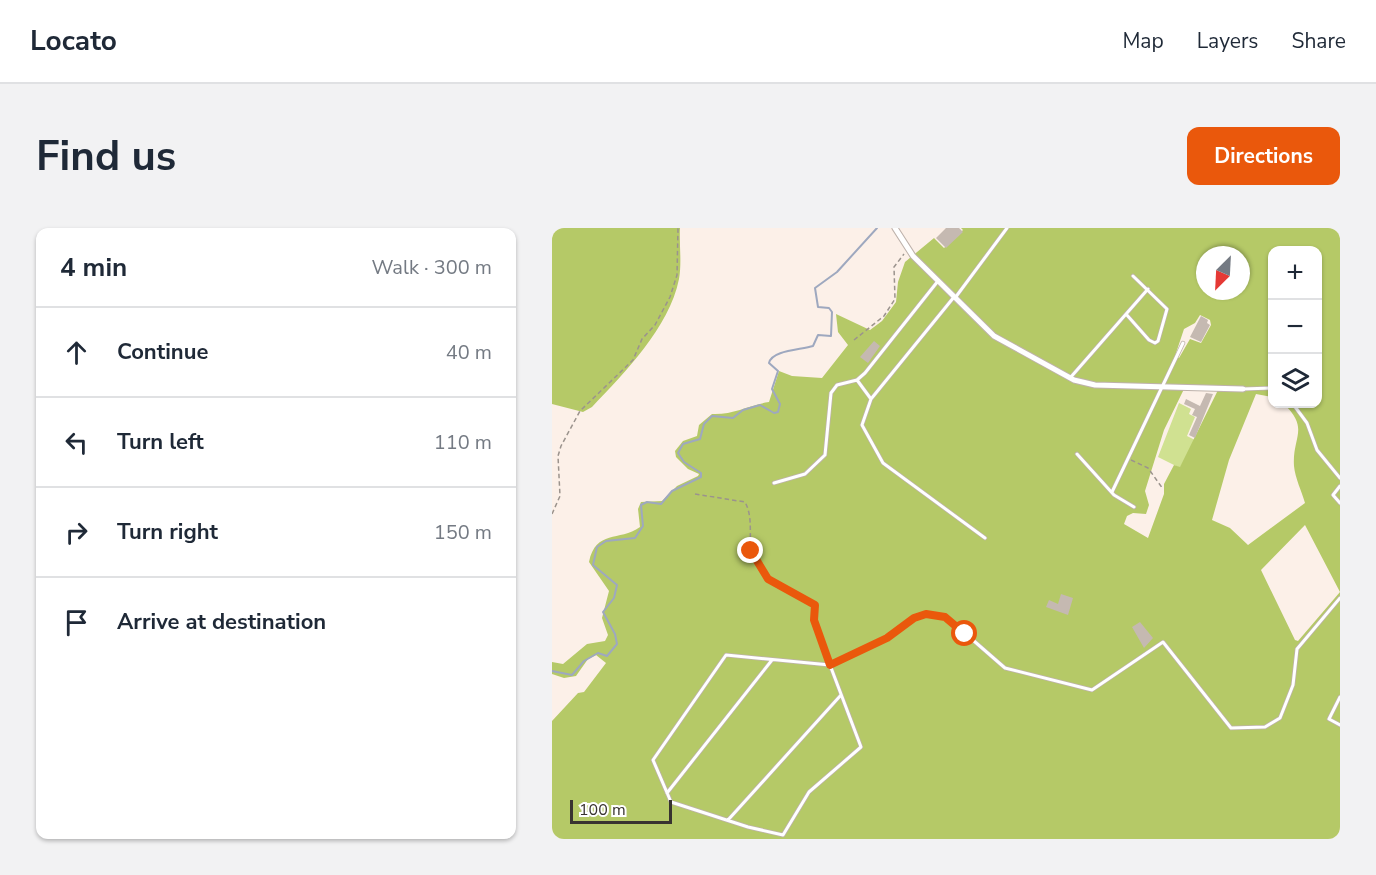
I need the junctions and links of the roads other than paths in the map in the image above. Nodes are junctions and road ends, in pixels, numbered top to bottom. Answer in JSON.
{"nodes":[{"id":1,"x":895,"y":228,"type":"edge"},
{"id":2,"x":1007,"y":228,"type":"edge"},
{"id":3,"x":1133,"y":276,"type":"dead end"},
{"id":4,"x":938,"y":281,"type":"junction"},
{"id":5,"x":1148,"y":289,"type":"junction"},
{"id":6,"x":954,"y":297,"type":"junction"},
{"id":7,"x":1126,"y":314,"type":"junction"},
{"id":8,"x":1183,"y":343,"type":"dead end"},
{"id":9,"x":1070,"y":378,"type":"junction"},
{"id":10,"x":857,"y":380,"type":"junction"},
{"id":11,"x":1162,"y":386,"type":"junction"},
{"id":12,"x":1268,"y":388,"type":"edge"},
{"id":13,"x":1243,"y":389,"type":"joint"},
{"id":14,"x":871,"y":399,"type":"junction"},
{"id":15,"x":1296,"y":408,"type":"edge"},
{"id":16,"x":1077,"y":454,"type":"dead end"},
{"id":17,"x":1340,"y":478,"type":"edge"},
{"id":18,"x":774,"y":483,"type":"dead end"},
{"id":19,"x":1340,"y":486,"type":"edge"},
{"id":20,"x":1112,"y":492,"type":"junction"},
{"id":21,"x":1340,"y":503,"type":"edge"},
{"id":22,"x":1134,"y":507,"type":"dead end"},
{"id":23,"x":985,"y":538,"type":"dead end"},
{"id":24,"x":1340,"y":598,"type":"edge"},
{"id":25,"x":772,"y":660,"type":"junction"},
{"id":26,"x":830,"y":665,"type":"junction"},
{"id":27,"x":841,"y":695,"type":"junction"},
{"id":28,"x":1340,"y":697,"type":"edge"},
{"id":29,"x":1340,"y":725,"type":"edge"},
{"id":30,"x":667,"y":793,"type":"junction"},
{"id":31,"x":727,"y":821,"type":"junction"}],
"edges":[{"from":1,"to":4,"type":"street"},
{"from":2,"to":6,"type":"lane"},
{"from":3,"to":5,"type":"lane"},
{"from":4,"to":6,"type":"street"},
{"from":4,"to":10,"type":"lane"},
{"from":5,"to":7,"type":"lane"},
{"from":5,"to":7,"type":"lane"},
{"from":6,"to":9,"type":"street"},
{"from":6,"to":14,"type":"lane"},
{"from":7,"to":9,"type":"lane"},
{"from":8,"to":11,"type":"lane"},
{"from":9,"to":11,"type":"street"},
{"from":10,"to":14,"type":"lane"},
{"from":10,"to":18,"type":"lane"},
{"from":11,"to":13,"type":"street"},
{"from":11,"to":20,"type":"lane"},
{"from":12,"to":13,"type":"lane"},
{"from":14,"to":23,"type":"lane"},
{"from":15,"to":17,"type":"lane"},
{"from":16,"to":20,"type":"lane"},
{"from":19,"to":21,"type":"lane"},
{"from":20,"to":22,"type":"lane"},
{"from":24,"to":26,"type":"lane"},
{"from":25,"to":26,"type":"lane"},
{"from":25,"to":30,"type":"lane"},
{"from":25,"to":30,"type":"lane"},
{"from":26,"to":27,"type":"lane"},
{"from":27,"to":31,"type":"lane"},
{"from":27,"to":31,"type":"lane"},
{"from":28,"to":29,"type":"lane"},
{"from":30,"to":31,"type":"lane"}]}
